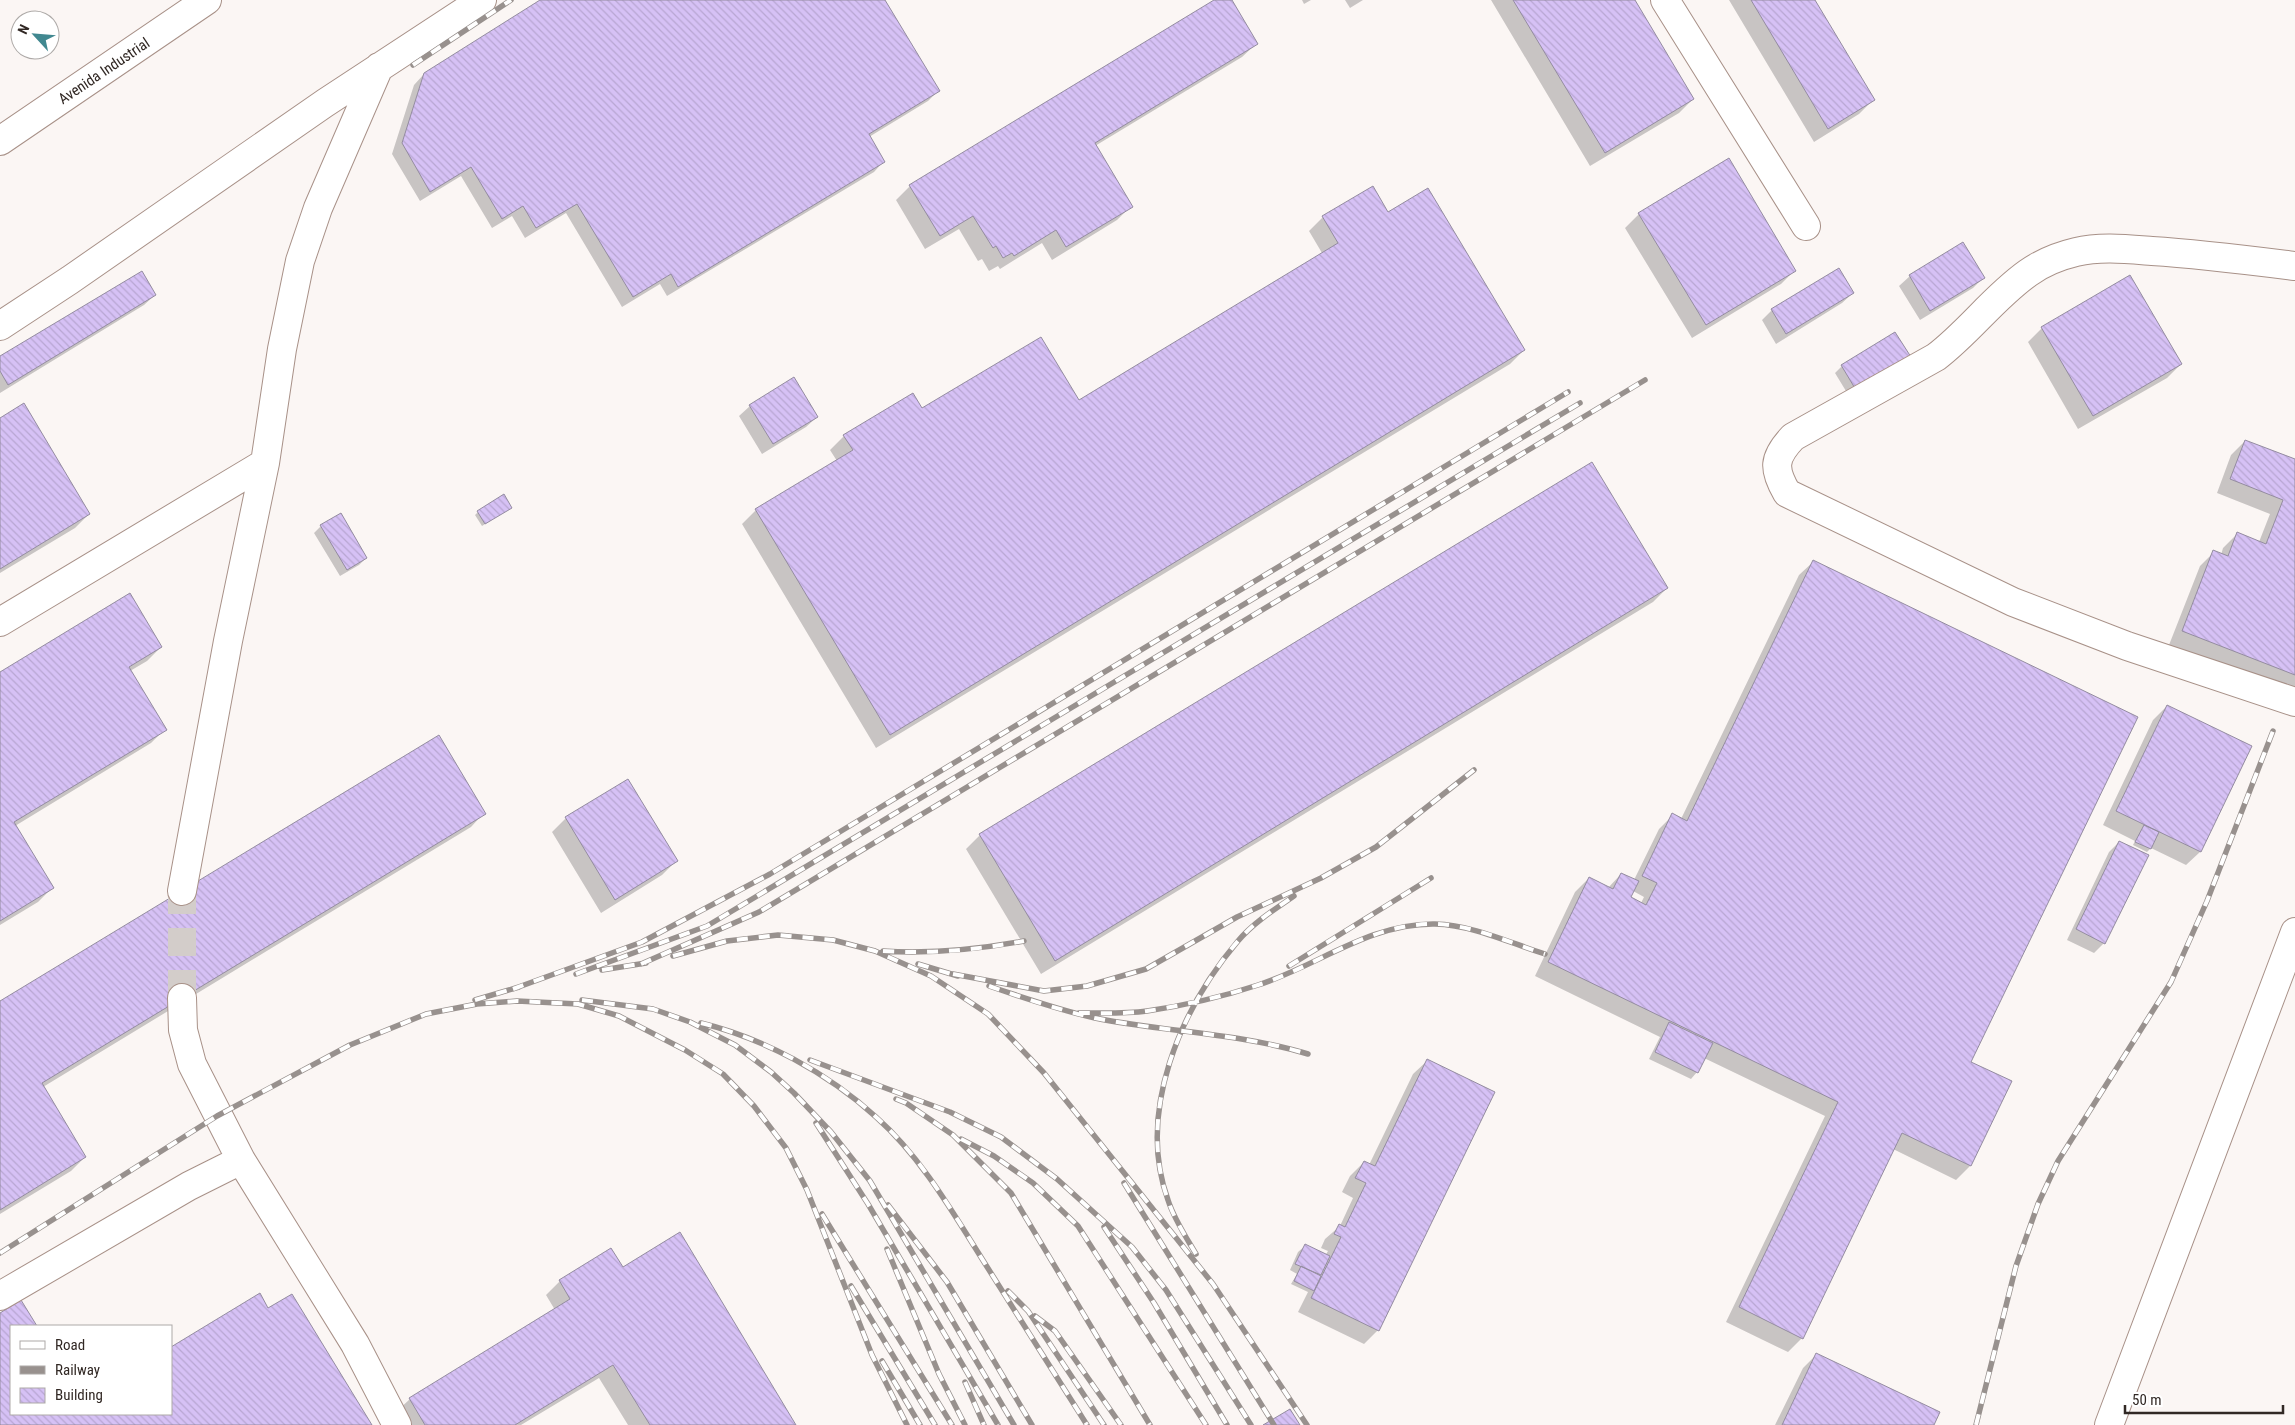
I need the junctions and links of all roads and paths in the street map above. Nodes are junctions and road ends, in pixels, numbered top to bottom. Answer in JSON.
{"nodes":[{"id":1,"x":208,"y":0,"type":"edge"},
{"id":2,"x":482,"y":0,"type":"edge"},
{"id":3,"x":1665,"y":0,"type":"edge"},
{"id":4,"x":379,"y":67,"type":"junction"},
{"id":5,"x":0,"y":141,"type":"edge"},
{"id":6,"x":1806,"y":226,"type":"dead end"},
{"id":7,"x":2295,"y":266,"type":"edge"},
{"id":8,"x":0,"y":326,"type":"edge"},
{"id":9,"x":265,"y":464,"type":"junction"},
{"id":10,"x":0,"y":622,"type":"edge"},
{"id":11,"x":2295,"y":702,"type":"edge"},
{"id":12,"x":182,"y":891,"type":"tunnel mouth"},
{"id":13,"x":2295,"y":932,"type":"edge"},
{"id":14,"x":182,"y":998,"type":"tunnel mouth"},
{"id":15,"x":241,"y":1160,"type":"junction"},
{"id":16,"x":0,"y":1296,"type":"edge"},
{"id":17,"x":398,"y":1425,"type":"edge"},
{"id":18,"x":2109,"y":1425,"type":"edge"}],
"edges":[{"from":1,"to":5,"type":"street","name":"Avenida Industrial"},
{"from":2,"to":4,"type":"street"},
{"from":3,"to":6,"type":"street"},
{"from":4,"to":8,"type":"street"},
{"from":4,"to":9,"type":"street"},
{"from":7,"to":11,"type":"street"},
{"from":9,"to":10,"type":"street"},
{"from":9,"to":12,"type":"street"},
{"from":13,"to":18,"type":"street"},
{"from":14,"to":15,"type":"street"},
{"from":15,"to":16,"type":"street"},
{"from":15,"to":17,"type":"street"}]}
